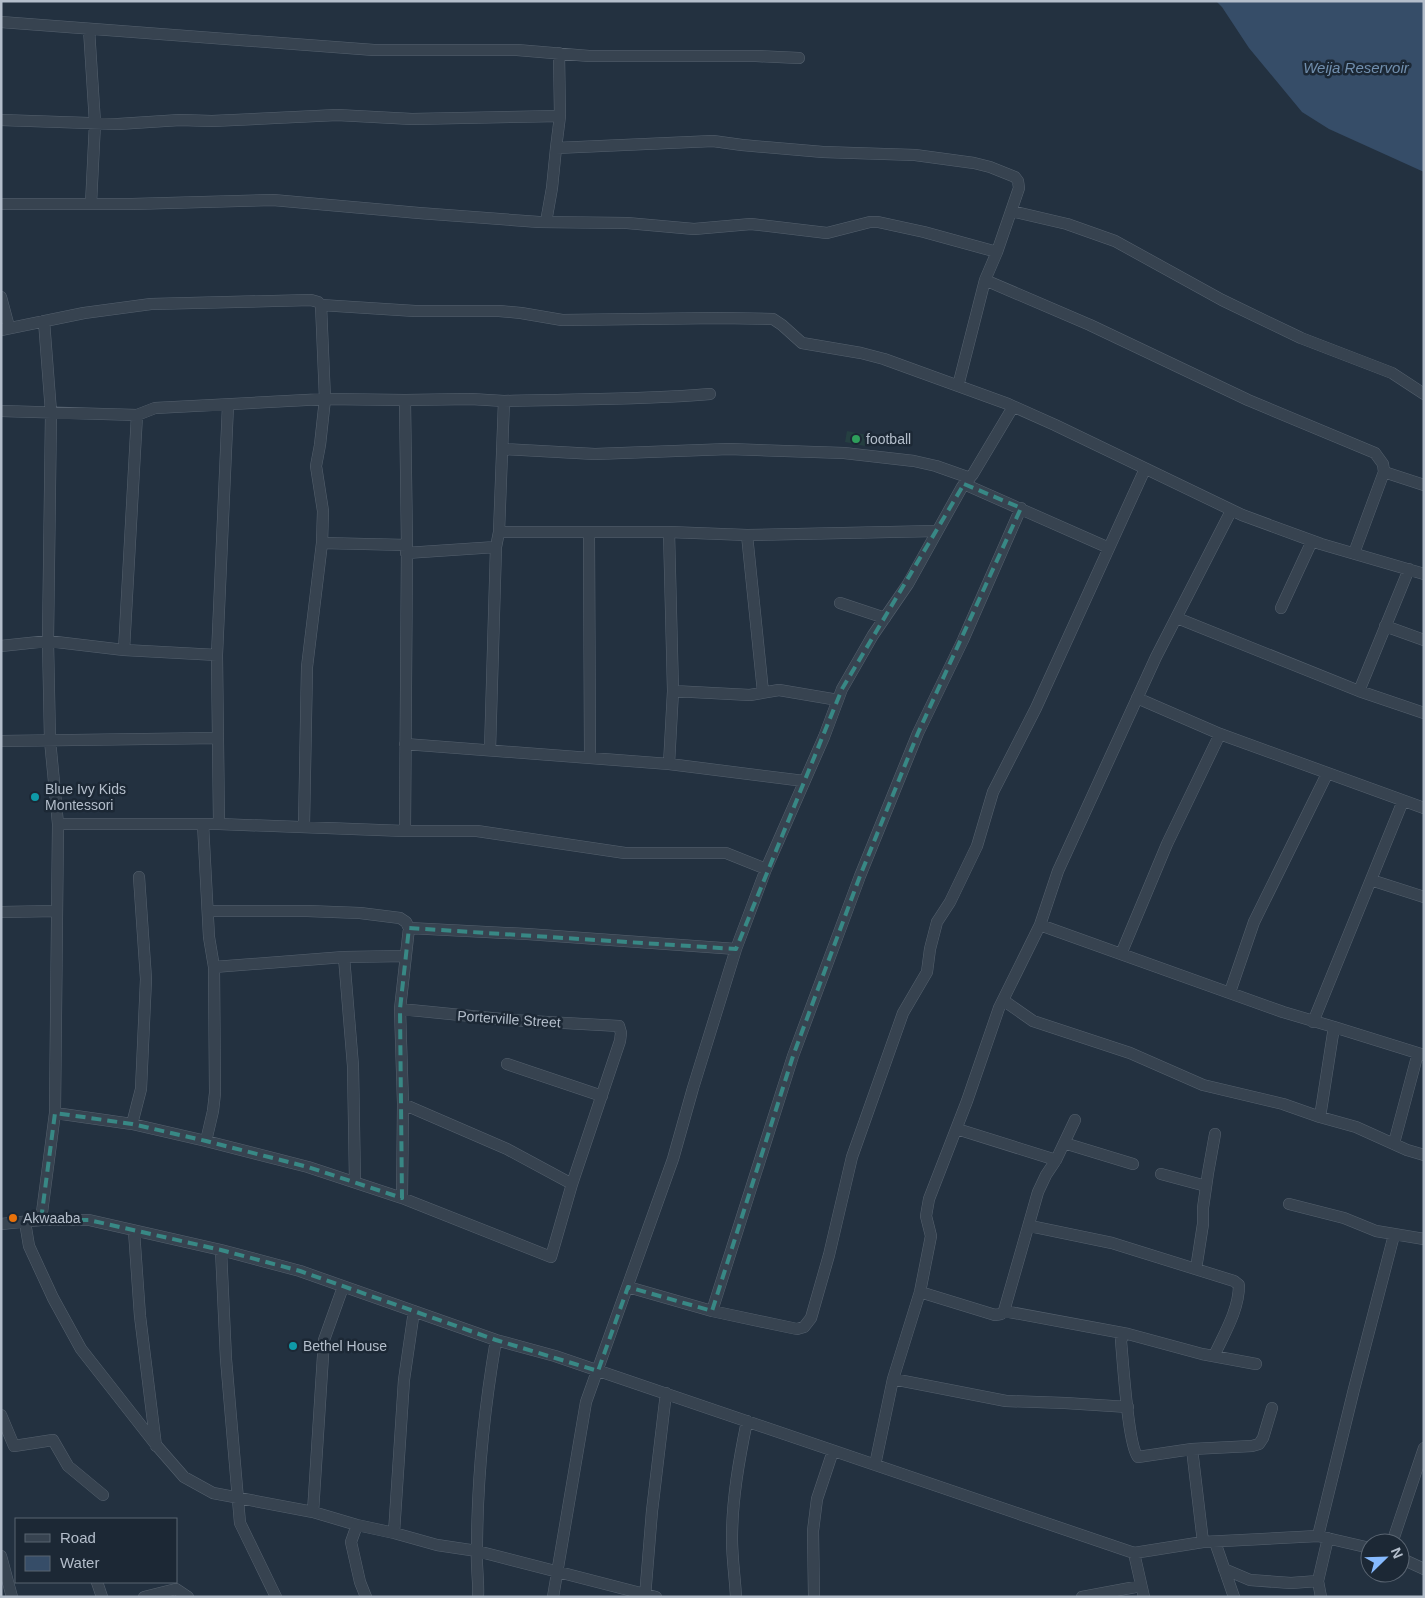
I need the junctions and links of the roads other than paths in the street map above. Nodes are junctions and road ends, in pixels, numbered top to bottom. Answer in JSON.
{"nodes":[{"id":1,"x":1,"y":22,"type":"edge"},
{"id":2,"x":89,"y":29,"type":"junction"},
{"id":3,"x":559,"y":53,"type":"junction"},
{"id":4,"x":800,"y":58,"type":"dead end"},
{"id":5,"x":560,"y":116,"type":"junction"},
{"id":6,"x":1,"y":120,"type":"edge"},
{"id":7,"x":95,"y":123,"type":"junction"},
{"id":8,"x":556,"y":148,"type":"junction"},
{"id":9,"x":1,"y":204,"type":"edge"},
{"id":10,"x":90,"y":204,"type":"junction"},
{"id":11,"x":1011,"y":211,"type":"junction"},
{"id":12,"x":546,"y":222,"type":"junction"},
{"id":13,"x":997,"y":252,"type":"junction"},
{"id":14,"x":985,"y":280,"type":"junction"},
{"id":15,"x":1,"y":297,"type":"edge"},
{"id":16,"x":321,"y":305,"type":"junction"},
{"id":17,"x":44,"y":321,"type":"junction"},
{"id":18,"x":5,"y":328,"type":"edge"},
{"id":19,"x":958,"y":386,"type":"junction"},
{"id":20,"x":710,"y":394,"type":"dead end"},
{"id":21,"x":1424,"y":394,"type":"edge"},
{"id":22,"x":324,"y":399,"type":"junction"},
{"id":23,"x":405,"y":400,"type":"junction"},
{"id":24,"x":504,"y":401,"type":"junction"},
{"id":25,"x":228,"y":405,"type":"junction"},
{"id":26,"x":1013,"y":407,"type":"junction"},
{"id":27,"x":1,"y":411,"type":"edge"},
{"id":28,"x":51,"y":412,"type":"junction"},
{"id":29,"x":138,"y":415,"type":"junction"},
{"id":30,"x":502,"y":450,"type":"junction"},
{"id":31,"x":1145,"y":469,"type":"junction"},
{"id":32,"x":1384,"y":472,"type":"junction"},
{"id":33,"x":967,"y":481,"type":"junction"},
{"id":34,"x":1424,"y":485,"type":"edge"},
{"id":35,"x":1021,"y":508,"type":"junction"},
{"id":36,"x":1231,"y":511,"type":"junction"},
{"id":37,"x":936,"y":531,"type":"junction"},
{"id":38,"x":499,"y":532,"type":"junction"},
{"id":39,"x":669,"y":532,"type":"junction"},
{"id":40,"x":589,"y":533,"type":"junction"},
{"id":41,"x":747,"y":535,"type":"junction"},
{"id":42,"x":1312,"y":541,"type":"junction"},
{"id":43,"x":322,"y":543,"type":"junction"},
{"id":44,"x":496,"y":548,"type":"junction"},
{"id":45,"x":1109,"y":548,"type":"junction"},
{"id":46,"x":406,"y":549,"type":"junction"},
{"id":47,"x":1354,"y":554,"type":"junction"},
{"id":48,"x":1409,"y":569,"type":"junction"},
{"id":49,"x":1424,"y":574,"type":"edge"},
{"id":50,"x":840,"y":603,"type":"dead end"},
{"id":51,"x":1281,"y":608,"type":"dead end"},
{"id":52,"x":885,"y":618,"type":"junction"},
{"id":53,"x":1176,"y":618,"type":"junction"},
{"id":54,"x":1385,"y":626,"type":"junction"},
{"id":55,"x":1424,"y":640,"type":"edge"},
{"id":56,"x":48,"y":641,"type":"junction"},
{"id":57,"x":1,"y":646,"type":"edge"},
{"id":58,"x":124,"y":650,"type":"junction"},
{"id":59,"x":217,"y":656,"type":"junction"},
{"id":60,"x":673,"y":691,"type":"junction"},
{"id":61,"x":1359,"y":691,"type":"junction"},
{"id":62,"x":763,"y":692,"type":"junction"},
{"id":63,"x":1137,"y":698,"type":"junction"},
{"id":64,"x":838,"y":700,"type":"junction"},
{"id":65,"x":1424,"y":713,"type":"edge"},
{"id":66,"x":1220,"y":734,"type":"junction"},
{"id":67,"x":218,"y":738,"type":"junction"},
{"id":68,"x":50,"y":740,"type":"junction"},
{"id":69,"x":1,"y":741,"type":"edge"},
{"id":70,"x":405,"y":744,"type":"junction"},
{"id":71,"x":490,"y":750,"type":"junction"},
{"id":72,"x":590,"y":756,"type":"junction"},
{"id":73,"x":669,"y":764,"type":"junction"},
{"id":74,"x":1327,"y":774,"type":"junction"},
{"id":75,"x":804,"y":781,"type":"junction"},
{"id":76,"x":1403,"y":801,"type":"junction"},
{"id":77,"x":1424,"y":808,"type":"edge"},
{"id":78,"x":58,"y":824,"type":"junction"},
{"id":79,"x":203,"y":824,"type":"junction"},
{"id":80,"x":219,"y":824,"type":"junction"},
{"id":81,"x":304,"y":826,"type":"junction"},
{"id":82,"x":405,"y":831,"type":"junction"},
{"id":83,"x":766,"y":869,"type":"junction"},
{"id":84,"x":139,"y":877,"type":"dead end"},
{"id":85,"x":1371,"y":880,"type":"junction"},
{"id":86,"x":1424,"y":897,"type":"edge"},
{"id":87,"x":56,"y":911,"type":"junction"},
{"id":88,"x":209,"y":911,"type":"junction"},
{"id":89,"x":1,"y":912,"type":"edge"},
{"id":90,"x":1040,"y":925,"type":"junction"},
{"id":91,"x":409,"y":928,"type":"junction"},
{"id":92,"x":736,"y":949,"type":"junction"},
{"id":93,"x":1121,"y":954,"type":"junction"},
{"id":94,"x":406,"y":956,"type":"junction"},
{"id":95,"x":344,"y":957,"type":"junction"},
{"id":96,"x":214,"y":967,"type":"junction"},
{"id":97,"x":1230,"y":992,"type":"junction"},
{"id":98,"x":1003,"y":1000,"type":"junction"},
{"id":99,"x":400,"y":1009,"type":"junction"},
{"id":100,"x":1313,"y":1022,"type":"junction"},
{"id":101,"x":1334,"y":1027,"type":"junction"},
{"id":102,"x":1421,"y":1054,"type":"edge"},
{"id":103,"x":507,"y":1064,"type":"dead end"},
{"id":104,"x":602,"y":1096,"type":"junction"},
{"id":105,"x":402,"y":1104,"type":"junction"},
{"id":106,"x":56,"y":1113,"type":"junction"},
{"id":107,"x":1320,"y":1117,"type":"junction"},
{"id":108,"x":1075,"y":1120,"type":"dead end"},
{"id":109,"x":132,"y":1124,"type":"junction"},
{"id":110,"x":957,"y":1129,"type":"junction"},
{"id":111,"x":1215,"y":1134,"type":"dead end"},
{"id":112,"x":206,"y":1140,"type":"junction"},
{"id":113,"x":1064,"y":1143,"type":"junction"},
{"id":114,"x":1394,"y":1143,"type":"junction"},
{"id":115,"x":1424,"y":1155,"type":"edge"},
{"id":116,"x":1056,"y":1160,"type":"junction"},
{"id":117,"x":1133,"y":1164,"type":"dead end"},
{"id":118,"x":1161,"y":1174,"type":"dead end"},
{"id":119,"x":355,"y":1182,"type":"junction"},
{"id":120,"x":572,"y":1184,"type":"junction"},
{"id":121,"x":1206,"y":1186,"type":"junction"},
{"id":122,"x":402,"y":1198,"type":"junction"},
{"id":123,"x":1289,"y":1204,"type":"dead end"},
{"id":124,"x":41,"y":1220,"type":"junction"},
{"id":125,"x":26,"y":1222,"type":"junction"},
{"id":126,"x":1,"y":1224,"type":"edge"},
{"id":127,"x":1030,"y":1226,"type":"junction"},
{"id":128,"x":134,"y":1231,"type":"junction"},
{"id":129,"x":1394,"y":1234,"type":"junction"},
{"id":130,"x":1424,"y":1239,"type":"edge"},
{"id":131,"x":221,"y":1250,"type":"junction"},
{"id":132,"x":1196,"y":1269,"type":"junction"},
{"id":133,"x":343,"y":1287,"type":"junction"},
{"id":134,"x":628,"y":1287,"type":"junction"},
{"id":135,"x":920,"y":1292,"type":"junction"},
{"id":136,"x":414,"y":1311,"type":"junction"},
{"id":137,"x":712,"y":1311,"type":"junction"},
{"id":138,"x":1004,"y":1311,"type":"junction"},
{"id":139,"x":1124,"y":1335,"type":"junction"},
{"id":140,"x":496,"y":1340,"type":"junction"},
{"id":141,"x":1214,"y":1356,"type":"junction"},
{"id":142,"x":1256,"y":1364,"type":"dead end"},
{"id":143,"x":598,"y":1371,"type":"junction"},
{"id":144,"x":893,"y":1379,"type":"junction"},
{"id":145,"x":666,"y":1393,"type":"junction"},
{"id":146,"x":1128,"y":1407,"type":"junction"},
{"id":147,"x":1272,"y":1408,"type":"dead end"},
{"id":148,"x":1,"y":1415,"type":"edge"},
{"id":149,"x":747,"y":1421,"type":"junction"},
{"id":150,"x":156,"y":1446,"type":"junction"},
{"id":151,"x":1424,"y":1448,"type":"edge"},
{"id":152,"x":1192,"y":1449,"type":"junction"},
{"id":153,"x":833,"y":1451,"type":"junction"},
{"id":154,"x":875,"y":1465,"type":"junction"},
{"id":155,"x":104,"y":1494,"type":"dead end"},
{"id":156,"x":238,"y":1497,"type":"junction"},
{"id":157,"x":313,"y":1512,"type":"junction"},
{"id":158,"x":356,"y":1525,"type":"junction"},
{"id":159,"x":394,"y":1533,"type":"junction"},
{"id":160,"x":1395,"y":1533,"type":"edge"},
{"id":161,"x":1323,"y":1537,"type":"junction"},
{"id":162,"x":1203,"y":1542,"type":"junction"},
{"id":163,"x":1215,"y":1542,"type":"junction"},
{"id":164,"x":1360,"y":1546,"type":"edge"},
{"id":165,"x":477,"y":1551,"type":"junction"},
{"id":166,"x":1134,"y":1553,"type":"junction"},
{"id":167,"x":1,"y":1556,"type":"edge"},
{"id":168,"x":1410,"y":1563,"type":"edge"},
{"id":169,"x":1424,"y":1569,"type":"edge"},
{"id":170,"x":1224,"y":1570,"type":"junction"},
{"id":171,"x":556,"y":1572,"type":"junction"},
{"id":172,"x":1318,"y":1581,"type":"junction"},
{"id":173,"x":97,"y":1583,"type":"edge"},
{"id":174,"x":1142,"y":1592,"type":"edge"},
{"id":175,"x":554,"y":1595,"type":"edge"},
{"id":176,"x":649,"y":1596,"type":"edge"},
{"id":177,"x":12,"y":1597,"type":"edge"},
{"id":178,"x":102,"y":1597,"type":"edge"},
{"id":179,"x":144,"y":1597,"type":"edge"},
{"id":180,"x":188,"y":1597,"type":"edge"},
{"id":181,"x":276,"y":1597,"type":"edge"},
{"id":182,"x":366,"y":1597,"type":"edge"},
{"id":183,"x":478,"y":1597,"type":"edge"},
{"id":184,"x":736,"y":1597,"type":"edge"},
{"id":185,"x":814,"y":1597,"type":"edge"},
{"id":186,"x":1082,"y":1597,"type":"edge"},
{"id":187,"x":1234,"y":1597,"type":"edge"},
{"id":188,"x":1321,"y":1597,"type":"edge"}],
"edges":[{"from":1,"to":2,"type":"street"},
{"from":2,"to":3,"type":"street"},
{"from":2,"to":7,"type":"street"},
{"from":3,"to":4,"type":"street"},
{"from":3,"to":5,"type":"street"},
{"from":5,"to":7,"type":"street"},
{"from":5,"to":8,"type":"street"},
{"from":6,"to":7,"type":"street"},
{"from":7,"to":10,"type":"street"},
{"from":8,"to":11,"type":"street"},
{"from":8,"to":12,"type":"street"},
{"from":9,"to":10,"type":"street"},
{"from":10,"to":12,"type":"street"},
{"from":11,"to":13,"type":"street"},
{"from":11,"to":21,"type":"street"},
{"from":12,"to":13,"type":"street"},
{"from":13,"to":14,"type":"street"},
{"from":14,"to":19,"type":"street"},
{"from":14,"to":32,"type":"street"},
{"from":15,"to":18,"type":"street"},
{"from":16,"to":17,"type":"street"},
{"from":16,"to":19,"type":"street"},
{"from":16,"to":22,"type":"street"},
{"from":17,"to":18,"type":"street"},
{"from":17,"to":28,"type":"street"},
{"from":19,"to":26,"type":"street"},
{"from":20,"to":24,"type":"street"},
{"from":22,"to":23,"type":"street"},
{"from":22,"to":25,"type":"street"},
{"from":22,"to":43,"type":"street"},
{"from":23,"to":24,"type":"street"},
{"from":23,"to":46,"type":"street"},
{"from":24,"to":30,"type":"street"},
{"from":25,"to":29,"type":"street"},
{"from":25,"to":59,"type":"street"},
{"from":26,"to":31,"type":"street"},
{"from":26,"to":33,"type":"street"},
{"from":27,"to":28,"type":"street"},
{"from":28,"to":29,"type":"street"},
{"from":28,"to":56,"type":"street"},
{"from":29,"to":58,"type":"street"},
{"from":30,"to":33,"type":"street"},
{"from":30,"to":38,"type":"street"},
{"from":31,"to":36,"type":"street"},
{"from":31,"to":45,"type":"street"},
{"from":32,"to":34,"type":"street"},
{"from":32,"to":47,"type":"street"},
{"from":33,"to":35,"type":"street"},
{"from":33,"to":37,"type":"street"},
{"from":35,"to":45,"type":"street"},
{"from":35,"to":137,"type":"street"},
{"from":36,"to":42,"type":"street"},
{"from":36,"to":53,"type":"street"},
{"from":37,"to":41,"type":"street"},
{"from":37,"to":52,"type":"street"},
{"from":38,"to":40,"type":"street"},
{"from":38,"to":44,"type":"street"},
{"from":39,"to":40,"type":"street"},
{"from":39,"to":41,"type":"street"},
{"from":39,"to":60,"type":"street"},
{"from":40,"to":72,"type":"street"},
{"from":41,"to":62,"type":"street"},
{"from":42,"to":47,"type":"street"},
{"from":42,"to":51,"type":"street"},
{"from":43,"to":46,"type":"street"},
{"from":43,"to":81,"type":"street"},
{"from":44,"to":46,"type":"street"},
{"from":44,"to":71,"type":"street"},
{"from":45,"to":137,"type":"street"},
{"from":46,"to":70,"type":"street"},
{"from":47,"to":48,"type":"street"},
{"from":48,"to":49,"type":"street"},
{"from":48,"to":54,"type":"street"},
{"from":50,"to":52,"type":"street"},
{"from":52,"to":64,"type":"street"},
{"from":53,"to":61,"type":"street"},
{"from":53,"to":63,"type":"street"},
{"from":54,"to":55,"type":"street"},
{"from":54,"to":61,"type":"street"},
{"from":56,"to":57,"type":"street"},
{"from":56,"to":58,"type":"street"},
{"from":56,"to":68,"type":"street"},
{"from":58,"to":59,"type":"street"},
{"from":59,"to":67,"type":"street"},
{"from":60,"to":62,"type":"street"},
{"from":60,"to":73,"type":"street"},
{"from":61,"to":65,"type":"street"},
{"from":62,"to":64,"type":"street"},
{"from":63,"to":66,"type":"street"},
{"from":63,"to":90,"type":"street"},
{"from":64,"to":75,"type":"street"},
{"from":66,"to":74,"type":"street"},
{"from":66,"to":93,"type":"street"},
{"from":67,"to":68,"type":"street"},
{"from":67,"to":80,"type":"street"},
{"from":68,"to":69,"type":"street"},
{"from":68,"to":78,"type":"street"},
{"from":70,"to":71,"type":"street"},
{"from":70,"to":82,"type":"street"},
{"from":71,"to":72,"type":"street"},
{"from":72,"to":73,"type":"street"},
{"from":73,"to":75,"type":"street"},
{"from":74,"to":76,"type":"street"},
{"from":74,"to":97,"type":"street"},
{"from":75,"to":83,"type":"street"},
{"from":76,"to":77,"type":"street"},
{"from":76,"to":85,"type":"street"},
{"from":78,"to":79,"type":"street"},
{"from":78,"to":87,"type":"street"},
{"from":79,"to":80,"type":"street"},
{"from":79,"to":88,"type":"street"},
{"from":80,"to":81,"type":"street"},
{"from":81,"to":82,"type":"street"},
{"from":82,"to":83,"type":"street"},
{"from":83,"to":92,"type":"street"},
{"from":84,"to":109,"type":"street"},
{"from":85,"to":86,"type":"street"},
{"from":85,"to":100,"type":"street"},
{"from":87,"to":89,"type":"street"},
{"from":87,"to":106,"type":"street"},
{"from":88,"to":91,"type":"street"},
{"from":88,"to":96,"type":"street"},
{"from":90,"to":93,"type":"street"},
{"from":90,"to":98,"type":"street"},
{"from":91,"to":92,"type":"street"},
{"from":91,"to":94,"type":"street"},
{"from":92,"to":134,"type":"street"},
{"from":93,"to":97,"type":"street"},
{"from":94,"to":95,"type":"street"},
{"from":94,"to":99,"type":"street"},
{"from":95,"to":96,"type":"street"},
{"from":95,"to":119,"type":"street"},
{"from":96,"to":112,"type":"street"},
{"from":97,"to":100,"type":"street"},
{"from":98,"to":107,"type":"street"},
{"from":98,"to":110,"type":"street"},
{"from":99,"to":104,"type":"street","name":"Porterville Street"},
{"from":99,"to":105,"type":"street"},
{"from":100,"to":101,"type":"street"},
{"from":101,"to":102,"type":"street"},
{"from":101,"to":107,"type":"street"},
{"from":102,"to":114,"type":"street"},
{"from":103,"to":104,"type":"street"},
{"from":104,"to":120,"type":"street"},
{"from":105,"to":120,"type":"street"},
{"from":105,"to":122,"type":"street"},
{"from":106,"to":109,"type":"street"},
{"from":106,"to":124,"type":"street"},
{"from":107,"to":114,"type":"street"},
{"from":108,"to":113,"type":"street"},
{"from":109,"to":112,"type":"street"},
{"from":110,"to":116,"type":"street"},
{"from":110,"to":135,"type":"street"},
{"from":111,"to":121,"type":"street"},
{"from":112,"to":119,"type":"street"},
{"from":113,"to":116,"type":"street"},
{"from":113,"to":117,"type":"street"},
{"from":114,"to":115,"type":"street"},
{"from":116,"to":127,"type":"street"},
{"from":118,"to":121,"type":"street"},
{"from":119,"to":122,"type":"street"},
{"from":120,"to":122,"type":"street"},
{"from":121,"to":132,"type":"street"},
{"from":123,"to":129,"type":"street"},
{"from":124,"to":125,"type":"street"},
{"from":124,"to":128,"type":"street"},
{"from":125,"to":126,"type":"street"},
{"from":125,"to":150,"type":"street"},
{"from":127,"to":132,"type":"street"},
{"from":127,"to":138,"type":"street"},
{"from":128,"to":131,"type":"street"},
{"from":128,"to":150,"type":"street"},
{"from":129,"to":130,"type":"street"},
{"from":129,"to":161,"type":"street"},
{"from":131,"to":133,"type":"street"},
{"from":131,"to":156,"type":"street"},
{"from":132,"to":141,"type":"street"},
{"from":133,"to":136,"type":"street"},
{"from":133,"to":157,"type":"street"},
{"from":134,"to":137,"type":"street"},
{"from":134,"to":143,"type":"street"},
{"from":135,"to":138,"type":"street"},
{"from":135,"to":144,"type":"street"},
{"from":136,"to":140,"type":"street"},
{"from":136,"to":159,"type":"street"},
{"from":138,"to":139,"type":"street"},
{"from":139,"to":141,"type":"street"},
{"from":139,"to":146,"type":"street"},
{"from":140,"to":143,"type":"street"},
{"from":140,"to":165,"type":"street"},
{"from":141,"to":142,"type":"street"},
{"from":143,"to":145,"type":"street"},
{"from":143,"to":171,"type":"street"},
{"from":144,"to":146,"type":"street"},
{"from":144,"to":154,"type":"street"},
{"from":145,"to":149,"type":"street"},
{"from":145,"to":176,"type":"street"},
{"from":146,"to":152,"type":"street"},
{"from":147,"to":152,"type":"street"},
{"from":148,"to":155,"type":"street"},
{"from":149,"to":153,"type":"street"},
{"from":149,"to":184,"type":"street"},
{"from":150,"to":156,"type":"street"},
{"from":151,"to":160,"type":"street"},
{"from":152,"to":162,"type":"street"},
{"from":153,"to":154,"type":"street"},
{"from":153,"to":185,"type":"street"},
{"from":154,"to":166,"type":"street"},
{"from":156,"to":157,"type":"street"},
{"from":156,"to":181,"type":"street"},
{"from":157,"to":158,"type":"street"},
{"from":158,"to":159,"type":"street"},
{"from":158,"to":182,"type":"street"},
{"from":159,"to":165,"type":"street"},
{"from":161,"to":163,"type":"street"},
{"from":161,"to":164,"type":"street"},
{"from":161,"to":172,"type":"street"},
{"from":162,"to":163,"type":"street"},
{"from":162,"to":166,"type":"street"},
{"from":163,"to":170,"type":"street"},
{"from":165,"to":171,"type":"street"},
{"from":165,"to":183,"type":"street"},
{"from":166,"to":174,"type":"street"},
{"from":167,"to":177,"type":"street"},
{"from":168,"to":169,"type":"street"},
{"from":170,"to":172,"type":"street"},
{"from":170,"to":187,"type":"street"},
{"from":171,"to":175,"type":"street"},
{"from":171,"to":176,"type":"street"},
{"from":172,"to":188,"type":"street"},
{"from":173,"to":178,"type":"street"},
{"from":174,"to":186,"type":"street"},
{"from":179,"to":180,"type":"street"}]}
